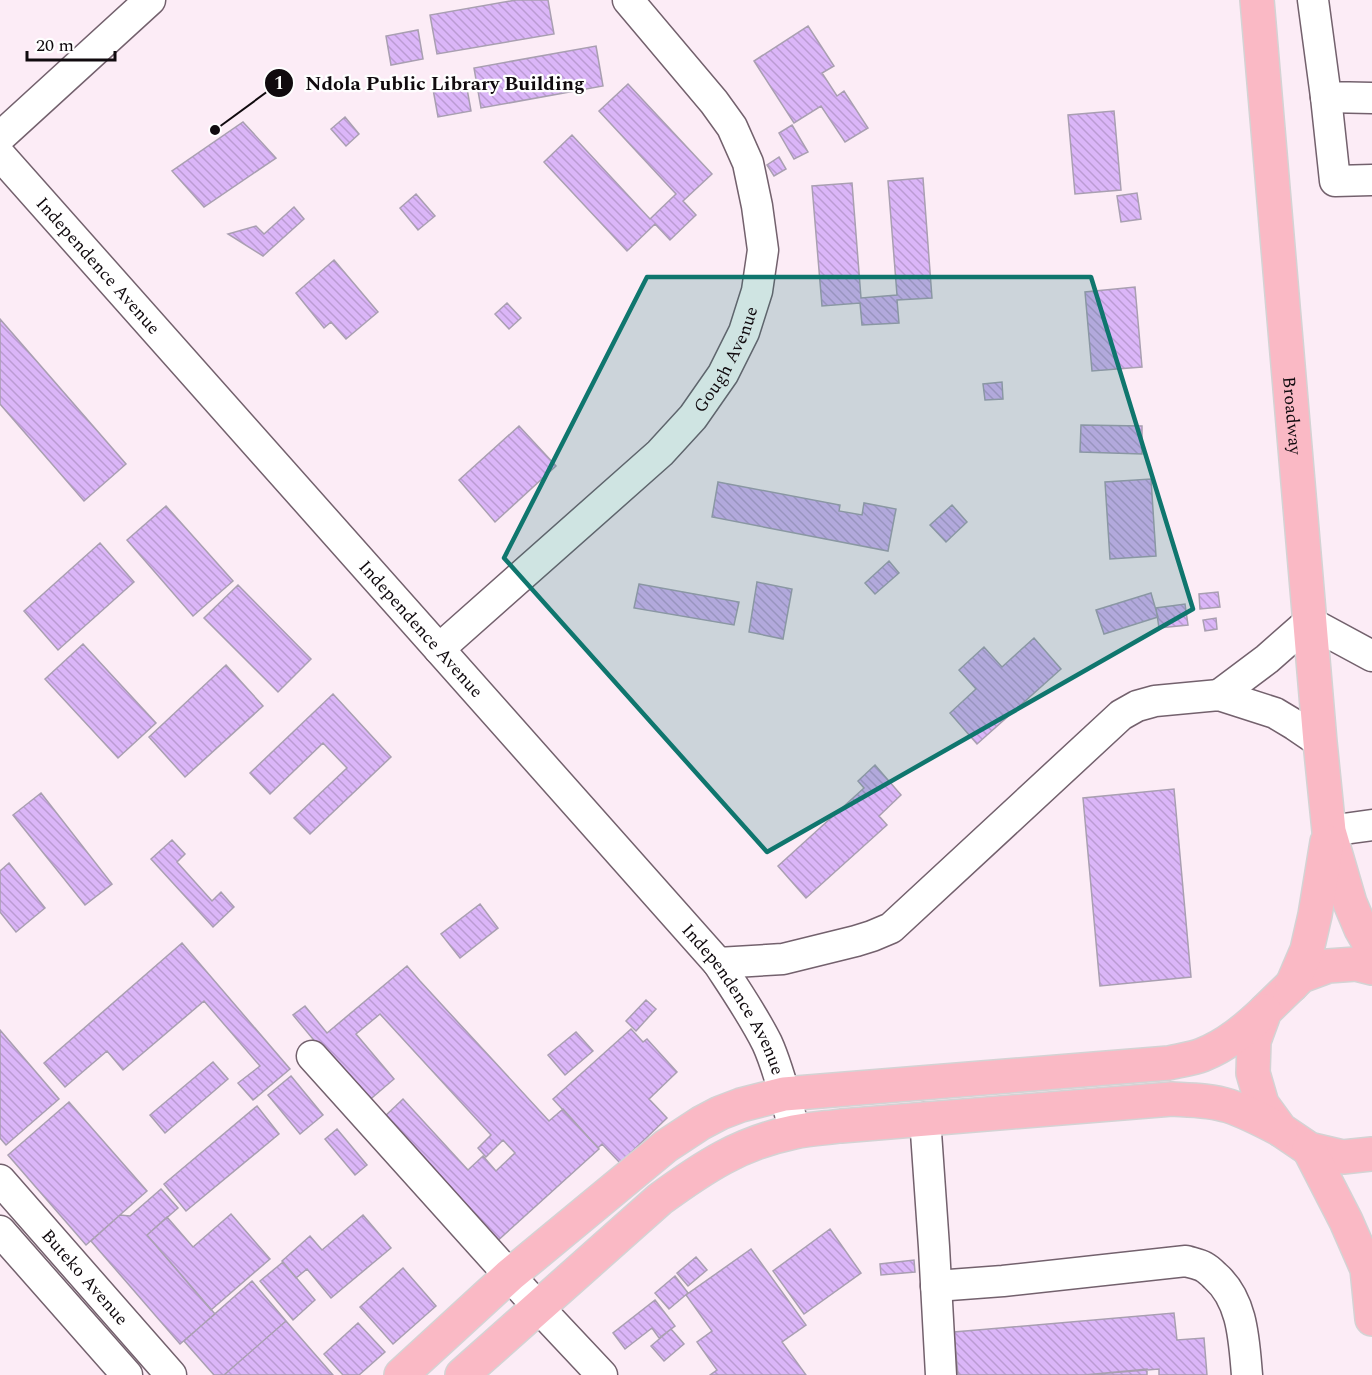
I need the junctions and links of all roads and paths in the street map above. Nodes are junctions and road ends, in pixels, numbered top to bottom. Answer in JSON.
{"nodes":[{"id":1,"x":150,"y":0,"type":"edge"},
{"id":2,"x":628,"y":0,"type":"edge"},
{"id":3,"x":1257,"y":0,"type":"edge"},
{"id":4,"x":1313,"y":0,"type":"edge"},
{"id":5,"x":1326,"y":97,"type":"junction"},
{"id":6,"x":1372,"y":98,"type":"edge"},
{"id":7,"x":0,"y":137,"type":"edge"},
{"id":8,"x":0,"y":155,"type":"edge"},
{"id":9,"x":1372,"y":180,"type":"edge"},
{"id":10,"x":1309,"y":622,"type":"junction"},
{"id":11,"x":440,"y":649,"type":"junction"},
{"id":12,"x":1372,"y":656,"type":"edge"},
{"id":13,"x":1219,"y":695,"type":"junction"},
{"id":14,"x":1320,"y":742,"type":"junction"},
{"id":15,"x":1372,"y":825,"type":"edge"},
{"id":16,"x":1329,"y":831,"type":"junction"},
{"id":17,"x":1372,"y":948,"type":"edge"},
{"id":18,"x":718,"y":963,"type":"junction"},
{"id":19,"x":1372,"y":968,"type":"edge"},
{"id":20,"x":1292,"y":985,"type":"junction"},
{"id":21,"x":1265,"y":1011,"type":"junction"},
{"id":22,"x":312,"y":1056,"type":"dead end"},
{"id":23,"x":784,"y":1094,"type":"junction"},
{"id":24,"x":924,"y":1118,"type":"junction"},
{"id":25,"x":1281,"y":1130,"type":"junction"},
{"id":26,"x":795,"y":1132,"type":"junction"},
{"id":27,"x":1309,"y":1149,"type":"junction"},
{"id":28,"x":1372,"y":1154,"type":"edge"},
{"id":29,"x":0,"y":1180,"type":"edge"},
{"id":30,"x":0,"y":1231,"type":"edge"},
{"id":31,"x":1370,"y":1261,"type":"edge"},
{"id":32,"x":510,"y":1275,"type":"junction"},
{"id":33,"x":936,"y":1286,"type":"junction"},
{"id":34,"x":94,"y":1287,"type":"junction"},
{"id":35,"x":538,"y":1307,"type":"junction"},
{"id":36,"x":69,"y":1310,"type":"junction"},
{"id":37,"x":1372,"y":1319,"type":"edge"},
{"id":38,"x":127,"y":1375,"type":"edge"},
{"id":39,"x":171,"y":1375,"type":"edge"},
{"id":40,"x":401,"y":1375,"type":"edge"},
{"id":41,"x":462,"y":1375,"type":"edge"},
{"id":42,"x":602,"y":1375,"type":"edge"},
{"id":43,"x":941,"y":1375,"type":"edge"},
{"id":44,"x":1247,"y":1375,"type":"edge"}],
"edges":[{"from":1,"to":7,"type":"street"},
{"from":2,"to":11,"type":"street","name":"Gough Avenue"},
{"from":3,"to":10,"type":"main road","name":"Broadway"},
{"from":4,"to":5,"type":"street"},
{"from":5,"to":6,"type":"street"},
{"from":5,"to":9,"type":"street"},
{"from":8,"to":11,"type":"street","name":"Independence Avenue"},
{"from":10,"to":12,"type":"street"},
{"from":10,"to":13,"type":"street"},
{"from":10,"to":14,"type":"main road","name":"Broadway"},
{"from":11,"to":18,"type":"street","name":"Independence Avenue"},
{"from":13,"to":14,"type":"street"},
{"from":13,"to":18,"type":"street"},
{"from":14,"to":16,"type":"main road","name":"Broadway"},
{"from":15,"to":16,"type":"street"},
{"from":16,"to":17,"type":"main road"},
{"from":16,"to":20,"type":"main road"},
{"from":18,"to":23,"type":"street","name":"Independence Avenue"},
{"from":19,"to":20,"type":"main road"},
{"from":20,"to":21,"type":"main road"},
{"from":21,"to":23,"type":"main road"},
{"from":21,"to":25,"type":"main road"},
{"from":22,"to":32,"type":"street"},
{"from":23,"to":26,"type":"street","name":"Independence Avenue"},
{"from":23,"to":32,"type":"main road"},
{"from":24,"to":25,"type":"main road"},
{"from":24,"to":26,"type":"main road"},
{"from":24,"to":33,"type":"street"},
{"from":25,"to":27,"type":"main road"},
{"from":26,"to":35,"type":"main road"},
{"from":27,"to":28,"type":"main road"},
{"from":27,"to":31,"type":"main road"},
{"from":29,"to":34,"type":"street","name":"Buteko Avenue"},
{"from":30,"to":36,"type":"street","name":"Buteko Avenue"},
{"from":31,"to":37,"type":"main road"},
{"from":32,"to":35,"type":"street"},
{"from":32,"to":40,"type":"main road"},
{"from":33,"to":43,"type":"street"},
{"from":33,"to":44,"type":"street"},
{"from":34,"to":36,"type":"street"},
{"from":34,"to":39,"type":"street","name":"Buteko Avenue"},
{"from":35,"to":41,"type":"main road"},
{"from":35,"to":42,"type":"street"},
{"from":36,"to":38,"type":"street","name":"Buteko Avenue"}]}
